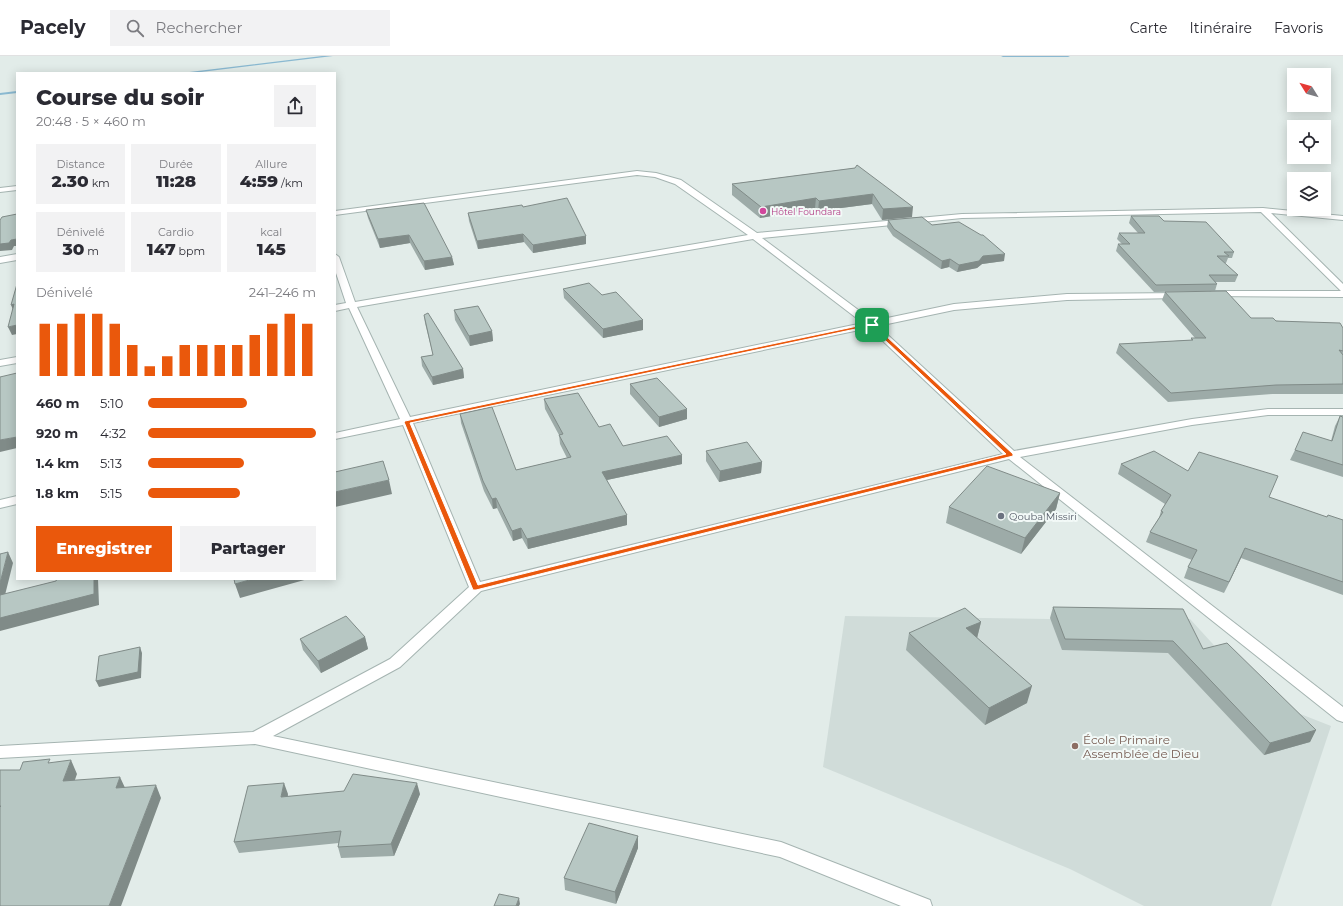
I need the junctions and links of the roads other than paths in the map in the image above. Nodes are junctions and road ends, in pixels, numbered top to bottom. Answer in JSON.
{"nodes":[{"id":1,"x":16,"y":188,"type":"edge"},
{"id":2,"x":0,"y":190,"type":"edge"},
{"id":3,"x":1263,"y":210,"type":"junction"},
{"id":4,"x":336,"y":213,"type":"edge"},
{"id":5,"x":1343,"y":218,"type":"edge"},
{"id":6,"x":755,"y":236,"type":"junction"},
{"id":7,"x":16,"y":257,"type":"edge"},
{"id":8,"x":0,"y":260,"type":"edge"},
{"id":9,"x":336,"y":260,"type":"edge"},
{"id":10,"x":1343,"y":289,"type":"edge"},
{"id":11,"x":1343,"y":294,"type":"edge"},
{"id":12,"x":352,"y":306,"type":"junction"},
{"id":13,"x":336,"y":308,"type":"edge"},
{"id":14,"x":872,"y":325,"type":"junction"},
{"id":15,"x":16,"y":360,"type":"edge"},
{"id":16,"x":0,"y":363,"type":"edge"},
{"id":17,"x":1343,"y":412,"type":"edge"},
{"id":18,"x":407,"y":422,"type":"junction"},
{"id":19,"x":336,"y":436,"type":"edge"},
{"id":20,"x":1010,"y":455,"type":"junction"},
{"id":21,"x":16,"y":500,"type":"edge"},
{"id":22,"x":0,"y":504,"type":"edge"},
{"id":23,"x":476,"y":588,"type":"junction"},
{"id":24,"x":1343,"y":716,"type":"edge"},
{"id":25,"x":255,"y":738,"type":"junction"},
{"id":26,"x":0,"y":752,"type":"edge"},
{"id":27,"x":923,"y":906,"type":"edge"}],
"edges":[{"from":1,"to":2,"type":"street"},
{"from":3,"to":5,"type":"street"},
{"from":3,"to":6,"type":"street"},
{"from":3,"to":10,"type":"street"},
{"from":4,"to":6,"type":"street"},
{"from":6,"to":12,"type":"street"},
{"from":6,"to":14,"type":"street"},
{"from":7,"to":8,"type":"street"},
{"from":9,"to":12,"type":"street"},
{"from":11,"to":14,"type":"street"},
{"from":12,"to":13,"type":"street"},
{"from":12,"to":18,"type":"street"},
{"from":14,"to":18,"type":"street"},
{"from":14,"to":20,"type":"street"},
{"from":15,"to":16,"type":"street"},
{"from":17,"to":20,"type":"street"},
{"from":18,"to":19,"type":"street"},
{"from":18,"to":23,"type":"street"},
{"from":20,"to":23,"type":"street"},
{"from":20,"to":24,"type":"street"},
{"from":21,"to":22,"type":"street"},
{"from":23,"to":25,"type":"street"},
{"from":25,"to":26,"type":"street"},
{"from":25,"to":27,"type":"street"}]}
